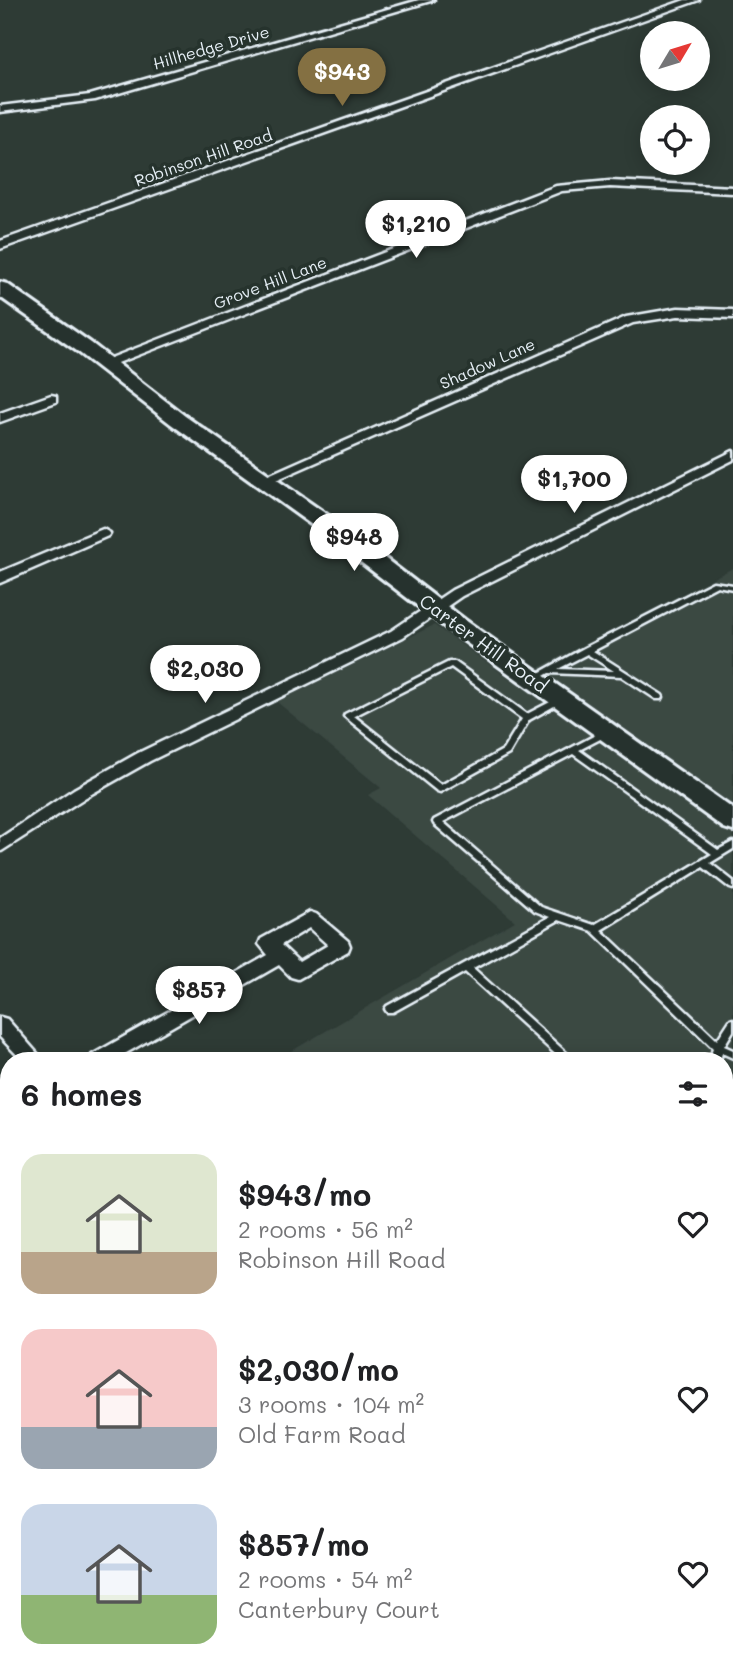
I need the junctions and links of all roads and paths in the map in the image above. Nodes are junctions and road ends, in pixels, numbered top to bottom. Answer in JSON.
{"nodes":[{"id":1,"x":429,"y":0,"type":"edge"},
{"id":2,"x":694,"y":0,"type":"edge"},
{"id":3,"x":0,"y":109,"type":"edge"},
{"id":4,"x":733,"y":190,"type":"edge"},
{"id":5,"x":0,"y":245,"type":"edge"},
{"id":6,"x":0,"y":288,"type":"edge"},
{"id":7,"x":733,"y":314,"type":"edge"},
{"id":8,"x":105,"y":363,"type":"junction"},
{"id":9,"x":51,"y":399,"type":"dead end"},
{"id":10,"x":0,"y":418,"type":"edge"},
{"id":11,"x":733,"y":455,"type":"edge"},
{"id":12,"x":264,"y":480,"type":"junction"},
{"id":13,"x":103,"y":533,"type":"dead end"},
{"id":14,"x":0,"y":578,"type":"edge"},
{"id":15,"x":733,"y":587,"type":"edge"},
{"id":16,"x":437,"y":609,"type":"junction"},
{"id":17,"x":587,"y":650,"type":"junction"},
{"id":18,"x":620,"y":674,"type":"junction"},
{"id":19,"x":540,"y":675,"type":"junction"},
{"id":20,"x":659,"y":697,"type":"dead end"},
{"id":21,"x":561,"y":700,"type":"junction"},
{"id":22,"x":526,"y":718,"type":"junction"},
{"id":23,"x":607,"y":732,"type":"junction"},
{"id":24,"x":573,"y":750,"type":"junction"},
{"id":25,"x":726,"y":814,"type":"edge"},
{"id":26,"x":733,"y":845,"type":"edge"},
{"id":27,"x":0,"y":846,"type":"edge"},
{"id":28,"x":718,"y":854,"type":"junction"},
{"id":29,"x":704,"y":863,"type":"junction"},
{"id":30,"x":733,"y":886,"type":"edge"},
{"id":31,"x":558,"y":916,"type":"junction"},
{"id":32,"x":595,"y":929,"type":"junction"},
{"id":33,"x":279,"y":956,"type":"dead end"},
{"id":34,"x":466,"y":967,"type":"junction"},
{"id":35,"x":390,"y":1009,"type":"dead end"},
{"id":36,"x":733,"y":1023,"type":"edge"},
{"id":37,"x":0,"y":1024,"type":"edge"},
{"id":38,"x":718,"y":1047,"type":"junction"},
{"id":39,"x":26,"y":1052,"type":"edge"},
{"id":40,"x":113,"y":1052,"type":"edge"},
{"id":41,"x":559,"y":1052,"type":"edge"},
{"id":42,"x":717,"y":1052,"type":"edge"},
{"id":43,"x":729,"y":1052,"type":"edge"}],
"edges":[{"from":1,"to":3,"type":"street","name":"Hillhedge Drive"},
{"from":2,"to":5,"type":"street","name":"Robinson Hill Road"},
{"from":4,"to":8,"type":"street","name":"Grove Hill Lane"},
{"from":6,"to":8,"type":"main road","name":"Carter Hill Road"},
{"from":7,"to":12,"type":"street","name":"Shadow Lane"},
{"from":8,"to":12,"type":"main road","name":"Carter Hill Road"},
{"from":9,"to":10,"type":"street"},
{"from":11,"to":16,"type":"street"},
{"from":12,"to":16,"type":"main road","name":"Carter Hill Road"},
{"from":13,"to":14,"type":"street"},
{"from":15,"to":17,"type":"lane"},
{"from":16,"to":19,"type":"main road","name":"Carter Hill Road"},
{"from":16,"to":27,"type":"street"},
{"from":17,"to":18,"type":"lane"},
{"from":17,"to":19,"type":"lane"},
{"from":18,"to":19,"type":"lane"},
{"from":18,"to":20,"type":"lane"},
{"from":19,"to":21,"type":"main road","name":"Carter Hill Road"},
{"from":21,"to":22,"type":"lane"},
{"from":21,"to":23,"type":"main road","name":"Carter Hill Road"},
{"from":22,"to":22,"type":"lane"},
{"from":23,"to":24,"type":"lane"},
{"from":23,"to":25,"type":"main road","name":"Carter Hill Road"},
{"from":24,"to":28,"type":"lane"},
{"from":24,"to":31,"type":"lane"},
{"from":26,"to":28,"type":"lane"},
{"from":28,"to":29,"type":"lane"},
{"from":29,"to":30,"type":"lane"},
{"from":29,"to":32,"type":"lane"},
{"from":31,"to":32,"type":"lane"},
{"from":31,"to":34,"type":"lane"},
{"from":32,"to":38,"type":"lane"},
{"from":33,"to":40,"type":"street"},
{"from":34,"to":35,"type":"lane"},
{"from":34,"to":41,"type":"lane"},
{"from":36,"to":38,"type":"lane"},
{"from":37,"to":39,"type":"street"},
{"from":38,"to":42,"type":"lane"},
{"from":38,"to":43,"type":"lane"}]}
